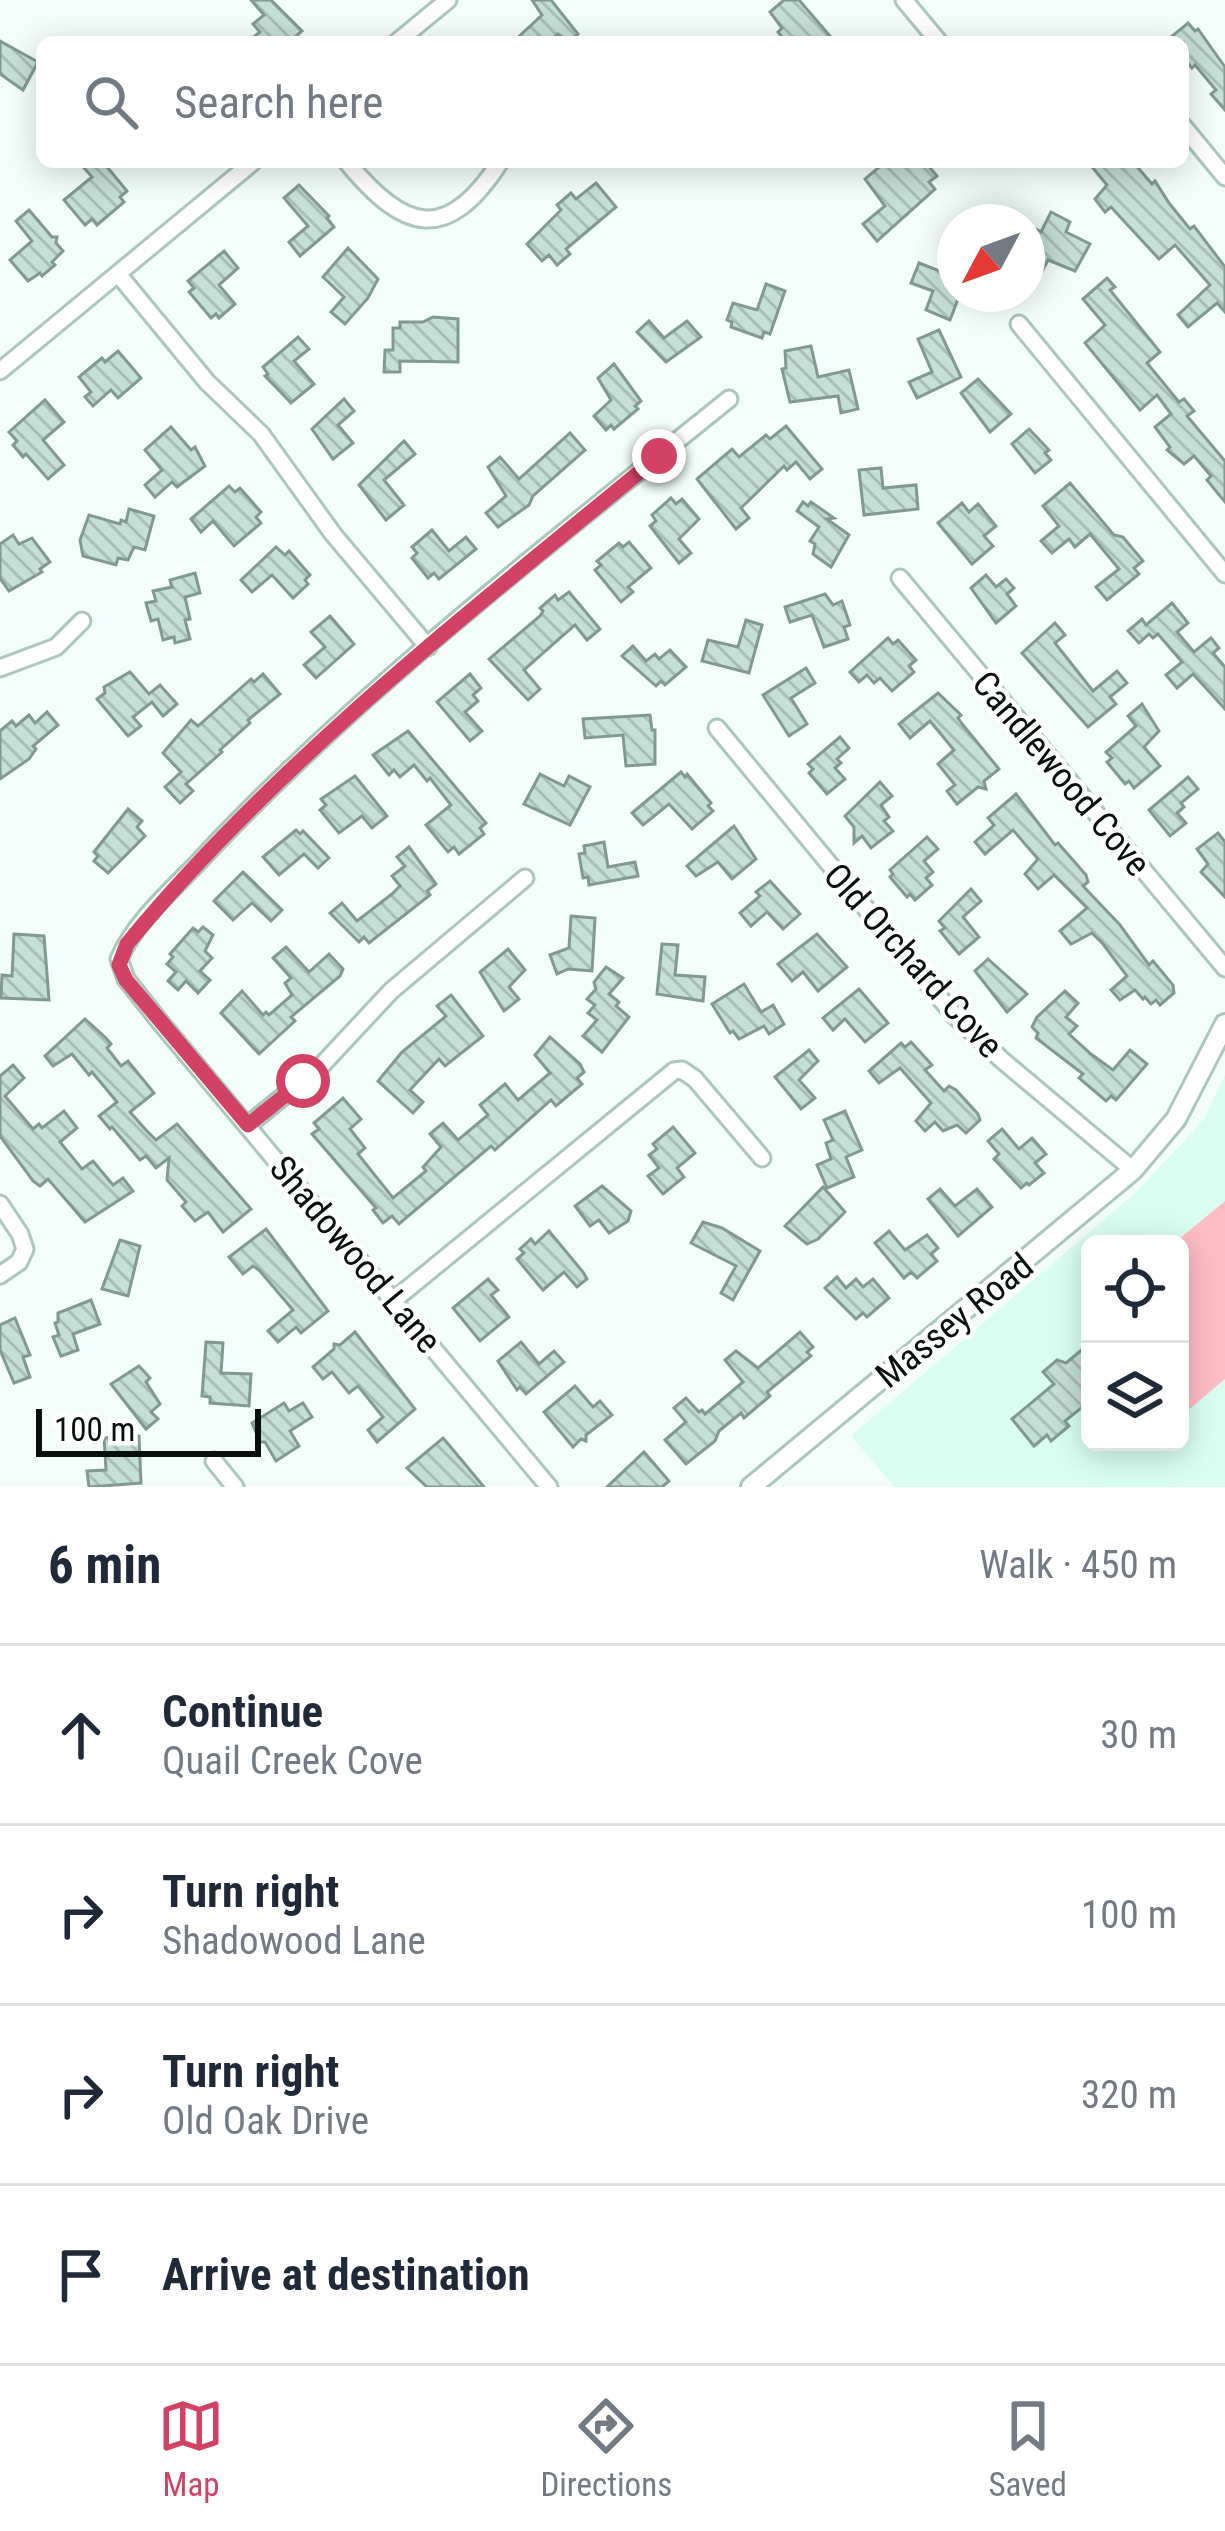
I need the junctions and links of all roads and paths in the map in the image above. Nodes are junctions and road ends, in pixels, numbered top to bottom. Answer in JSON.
{"nodes":[{"id":1,"x":448,"y":0,"type":"edge"},
{"id":2,"x":904,"y":0,"type":"edge"},
{"id":3,"x":405,"y":36,"type":"edge"},
{"id":4,"x":934,"y":36,"type":"edge"},
{"id":5,"x":1189,"y":133,"type":"edge"},
{"id":6,"x":247,"y":168,"type":"edge"},
{"id":7,"x":353,"y":168,"type":"edge"},
{"id":8,"x":496,"y":168,"type":"edge"},
{"id":9,"x":1225,"y":177,"type":"edge"},
{"id":10,"x":118,"y":274,"type":"junction"},
{"id":11,"x":1019,"y":324,"type":"dead end"},
{"id":12,"x":0,"y":371,"type":"edge"},
{"id":13,"x":729,"y":399,"type":"dead end"},
{"id":14,"x":1225,"y":574,"type":"edge"},
{"id":15,"x":900,"y":578,"type":"dead end"},
{"id":16,"x":82,"y":621,"type":"dead end"},
{"id":17,"x":428,"y":647,"type":"junction"},
{"id":18,"x":0,"y":668,"type":"edge"},
{"id":19,"x":717,"y":728,"type":"dead end"},
{"id":20,"x":525,"y":878,"type":"dead end"},
{"id":21,"x":1225,"y":968,"type":"edge"},
{"id":22,"x":1225,"y":1024,"type":"edge"},
{"id":23,"x":248,"y":1125,"type":"junction"},
{"id":24,"x":761,"y":1158,"type":"dead end"},
{"id":25,"x":1133,"y":1170,"type":"junction"},
{"id":26,"x":0,"y":1204,"type":"edge"},
{"id":27,"x":0,"y":1275,"type":"edge"},
{"id":28,"x":394,"y":1300,"type":"junction"},
{"id":29,"x":214,"y":1461,"type":"dead end"},
{"id":30,"x":235,"y":1487,"type":"edge"},
{"id":31,"x":549,"y":1487,"type":"edge"},
{"id":32,"x":751,"y":1487,"type":"edge"}],
"edges":[{"from":1,"to":3,"type":"street"},
{"from":2,"to":4,"type":"street"},
{"from":5,"to":9,"type":"street"},
{"from":6,"to":10,"type":"street"},
{"from":7,"to":8,"type":"street"},
{"from":10,"to":12,"type":"street"},
{"from":10,"to":17,"type":"street"},
{"from":11,"to":14,"type":"street"},
{"from":13,"to":17,"type":"street"},
{"from":15,"to":21,"type":"street","name":"Candlewood Cove"},
{"from":16,"to":18,"type":"street"},
{"from":17,"to":23,"type":"street","name":"Shadowood Lane"},
{"from":19,"to":25,"type":"street","name":"Old Orchard Cove"},
{"from":20,"to":23,"type":"street"},
{"from":22,"to":25,"type":"street","name":"Massey Road"},
{"from":23,"to":28,"type":"street","name":"Shadowood Lane"},
{"from":24,"to":28,"type":"street"},
{"from":25,"to":32,"type":"street","name":"Massey Road"},
{"from":26,"to":27,"type":"street"},
{"from":28,"to":31,"type":"street","name":"Shadowood Lane"},
{"from":29,"to":30,"type":"street"}]}
